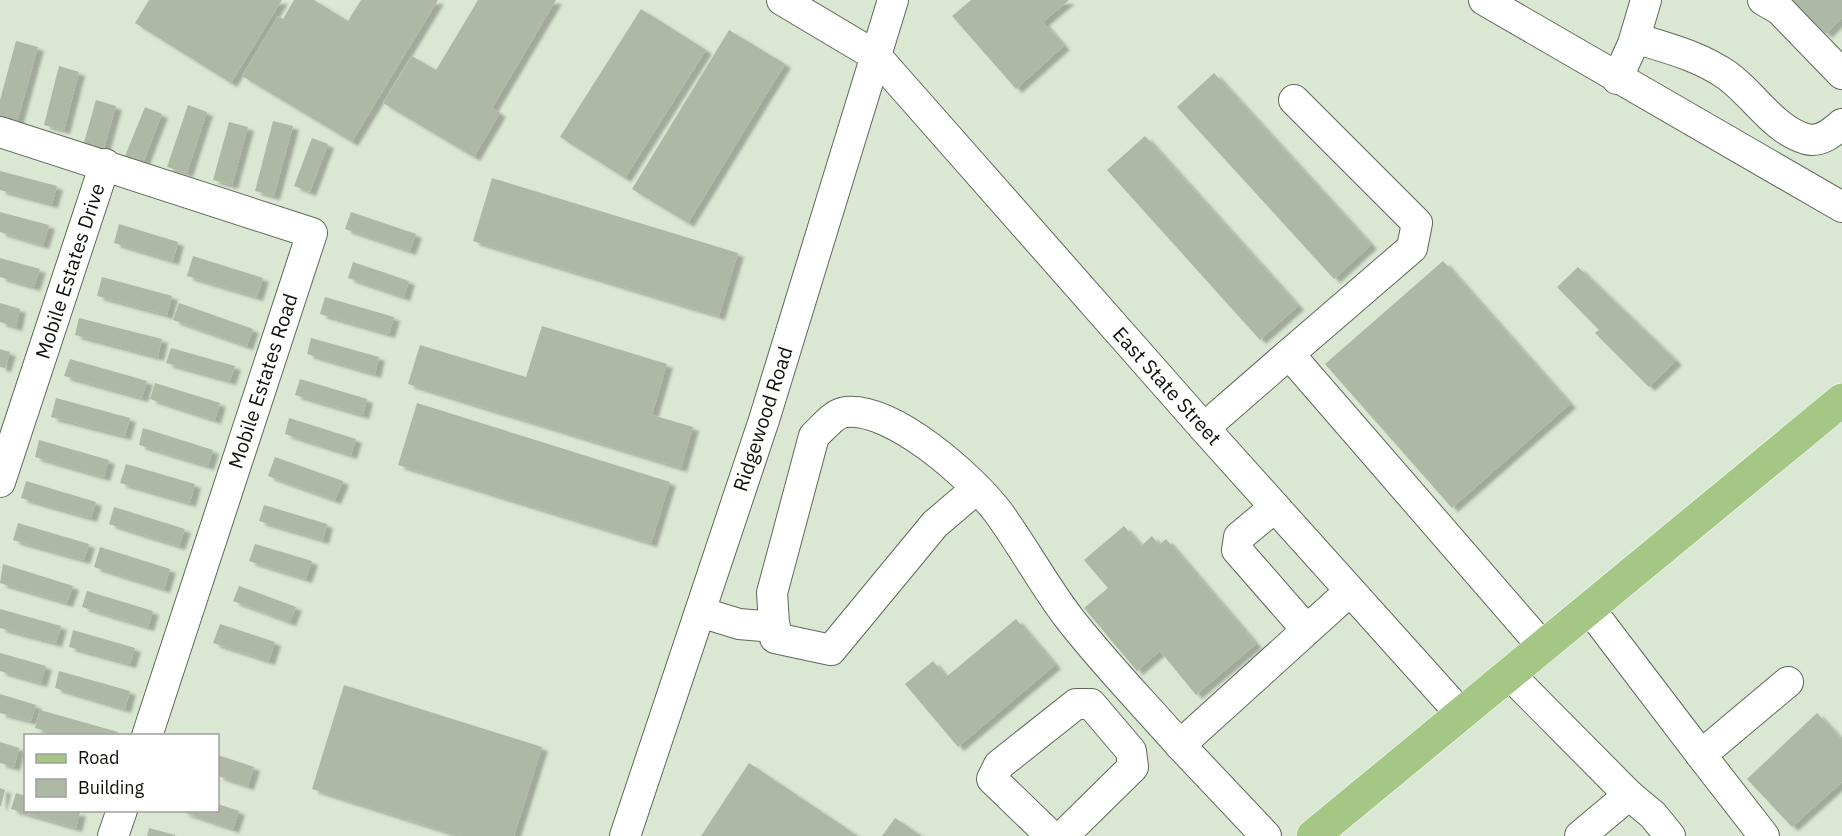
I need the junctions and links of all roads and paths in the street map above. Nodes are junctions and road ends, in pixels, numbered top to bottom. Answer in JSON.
{"nodes":[{"id":1,"x":782,"y":0,"type":"edge"},
{"id":2,"x":893,"y":0,"type":"edge"},
{"id":3,"x":1484,"y":0,"type":"edge"},
{"id":4,"x":1646,"y":0,"type":"edge"},
{"id":5,"x":1763,"y":0,"type":"edge"},
{"id":6,"x":1635,"y":38,"type":"junction"},
{"id":7,"x":876,"y":56,"type":"junction"},
{"id":8,"x":1842,"y":74,"type":"edge"},
{"id":9,"x":1617,"y":79,"type":"junction"},
{"id":10,"x":1294,"y":100,"type":"dead end"},
{"id":11,"x":1842,"y":124,"type":"edge"},
{"id":12,"x":0,"y":132,"type":"edge"},
{"id":13,"x":105,"y":164,"type":"junction"},
{"id":14,"x":1842,"y":207,"type":"edge"},
{"id":15,"x":1289,"y":354,"type":"junction"},
{"id":16,"x":1842,"y":400,"type":"edge"},
{"id":17,"x":1204,"y":428,"type":"junction"},
{"id":18,"x":0,"y":482,"type":"edge"},
{"id":19,"x":975,"y":490,"type":"junction"},
{"id":20,"x":1275,"y":507,"type":"junction"},
{"id":21,"x":1350,"y":591,"type":"junction"},
{"id":22,"x":1588,"y":608,"type":"junction"},
{"id":23,"x":700,"y":612,"type":"junction"},
{"id":24,"x":775,"y":627,"type":"junction"},
{"id":25,"x":1306,"y":629,"type":"junction"},
{"id":26,"x":1543,"y":647,"type":"junction"},
{"id":27,"x":1509,"y":674,"type":"junction"},
{"id":28,"x":1788,"y":682,"type":"dead end"},
{"id":29,"x":1461,"y":714,"type":"junction"},
{"id":30,"x":147,"y":734,"type":"edge"},
{"id":31,"x":1180,"y":745,"type":"junction"},
{"id":32,"x":1701,"y":755,"type":"junction"},
{"id":33,"x":1629,"y":795,"type":"junction"},
{"id":34,"x":121,"y":812,"type":"edge"},
{"id":35,"x":631,"y":833,"type":"edge"},
{"id":36,"x":113,"y":836,"type":"edge"},
{"id":37,"x":1052,"y":836,"type":"edge"},
{"id":38,"x":1063,"y":836,"type":"edge"},
{"id":39,"x":1266,"y":836,"type":"edge"},
{"id":40,"x":1313,"y":836,"type":"edge"},
{"id":41,"x":1580,"y":836,"type":"edge"},
{"id":42,"x":1670,"y":836,"type":"edge"},
{"id":43,"x":1764,"y":836,"type":"edge"}],
"edges":[{"from":1,"to":7,"type":"street","name":"East State Street"},
{"from":2,"to":7,"type":"street","name":"Ridgewood Road"},
{"from":3,"to":9,"type":"street"},
{"from":4,"to":6,"type":"street"},
{"from":5,"to":8,"type":"street"},
{"from":6,"to":9,"type":"street"},
{"from":6,"to":11,"type":"street"},
{"from":7,"to":17,"type":"street","name":"East State Street"},
{"from":7,"to":23,"type":"street","name":"Ridgewood Road"},
{"from":9,"to":14,"type":"street"},
{"from":10,"to":15,"type":"street"},
{"from":12,"to":13,"type":"street","name":"Mobile Estates Drive"},
{"from":13,"to":18,"type":"street","name":"Mobile Estates Drive"},
{"from":13,"to":30,"type":"street","name":"Mobile Estates Road"},
{"from":15,"to":17,"type":"street"},
{"from":15,"to":26,"type":"street"},
{"from":16,"to":22,"type":"main road"},
{"from":17,"to":20,"type":"street","name":"East State Street"},
{"from":19,"to":24,"type":"street"},
{"from":19,"to":24,"type":"street"},
{"from":19,"to":31,"type":"street"},
{"from":20,"to":21,"type":"street","name":"East State Street"},
{"from":20,"to":25,"type":"street"},
{"from":21,"to":25,"type":"street"},
{"from":21,"to":29,"type":"street","name":"East State Street"},
{"from":22,"to":26,"type":"main road"},
{"from":22,"to":32,"type":"street"},
{"from":23,"to":24,"type":"street"},
{"from":23,"to":35,"type":"street","name":"Ridgewood Road"},
{"from":25,"to":31,"type":"street"},
{"from":26,"to":27,"type":"main road"},
{"from":27,"to":29,"type":"main road"},
{"from":27,"to":33,"type":"street"},
{"from":28,"to":32,"type":"street"},
{"from":29,"to":40,"type":"main road"},
{"from":31,"to":39,"type":"street"},
{"from":32,"to":43,"type":"street"},
{"from":33,"to":41,"type":"street"},
{"from":33,"to":42,"type":"street"},
{"from":34,"to":36,"type":"street"},
{"from":37,"to":38,"type":"street"}]}
